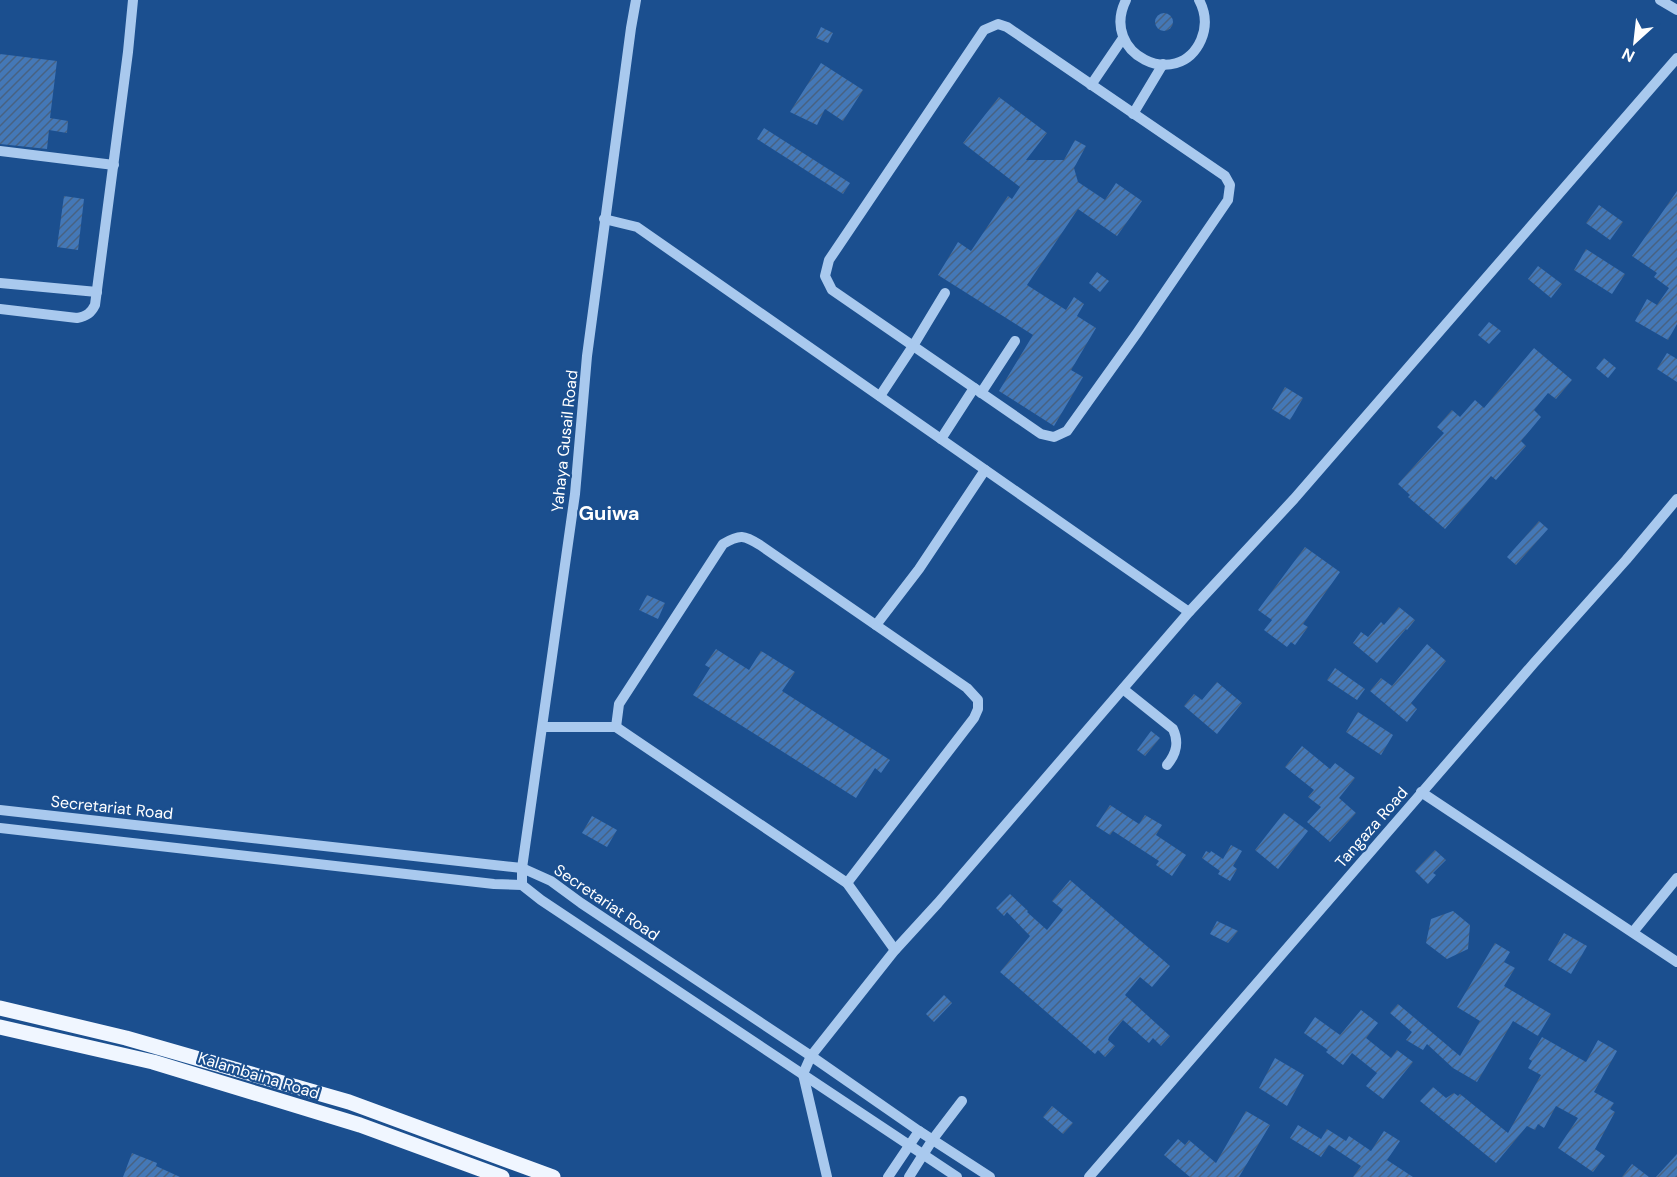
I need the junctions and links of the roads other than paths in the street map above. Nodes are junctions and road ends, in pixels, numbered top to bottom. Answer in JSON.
{"nodes":[{"id":1,"x":133,"y":0,"type":"edge"},
{"id":2,"x":636,"y":0,"type":"edge"},
{"id":3,"x":1126,"y":0,"type":"edge"},
{"id":4,"x":1660,"y":0,"type":"edge"},
{"id":5,"x":1204,"y":3,"type":"edge"},
{"id":6,"x":1677,"y":10,"type":"edge"},
{"id":7,"x":1123,"y":38,"type":"junction"},
{"id":8,"x":1677,"y":58,"type":"edge"},
{"id":9,"x":1163,"y":64,"type":"junction"},
{"id":10,"x":1091,"y":85,"type":"junction"},
{"id":11,"x":1133,"y":114,"type":"junction"},
{"id":12,"x":0,"y":151,"type":"edge"},
{"id":13,"x":114,"y":165,"type":"junction"},
{"id":14,"x":604,"y":219,"type":"junction"},
{"id":15,"x":0,"y":283,"type":"edge"},
{"id":16,"x":97,"y":292,"type":"junction"},
{"id":17,"x":945,"y":293,"type":"dead end"},
{"id":18,"x":0,"y":309,"type":"edge"},
{"id":19,"x":1015,"y":341,"type":"dead end"},
{"id":20,"x":913,"y":346,"type":"junction"},
{"id":21,"x":977,"y":390,"type":"junction"},
{"id":22,"x":880,"y":396,"type":"junction"},
{"id":23,"x":941,"y":439,"type":"junction"},
{"id":24,"x":985,"y":470,"type":"junction"},
{"id":25,"x":1677,"y":499,"type":"edge"},
{"id":26,"x":1189,"y":612,"type":"junction"},
{"id":27,"x":876,"y":625,"type":"junction"},
{"id":28,"x":1122,"y":689,"type":"junction"},
{"id":29,"x":543,"y":727,"type":"junction"},
{"id":30,"x":616,"y":727,"type":"junction"},
{"id":31,"x":1167,"y":765,"type":"dead end"},
{"id":32,"x":1421,"y":792,"type":"junction"},
{"id":33,"x":0,"y":810,"type":"edge"},
{"id":34,"x":0,"y":828,"type":"edge"},
{"id":35,"x":522,"y":868,"type":"junction"},
{"id":36,"x":1677,"y":878,"type":"edge"},
{"id":37,"x":848,"y":884,"type":"junction"},
{"id":38,"x":522,"y":885,"type":"junction"},
{"id":39,"x":1633,"y":932,"type":"junction"},
{"id":40,"x":895,"y":950,"type":"junction"},
{"id":41,"x":1677,"y":962,"type":"edge"},
{"id":42,"x":0,"y":1008,"type":"edge"},
{"id":43,"x":0,"y":1027,"type":"edge"},
{"id":44,"x":812,"y":1056,"type":"junction"},
{"id":45,"x":803,"y":1074,"type":"junction"},
{"id":46,"x":962,"y":1101,"type":"dead end"},
{"id":47,"x":919,"y":1131,"type":"junction"},
{"id":48,"x":933,"y":1139,"type":"junction"},
{"id":49,"x":909,"y":1146,"type":"junction"},
{"id":50,"x":924,"y":1155,"type":"junction"},
{"id":51,"x":502,"y":1177,"type":"edge"},
{"id":52,"x":553,"y":1177,"type":"edge"},
{"id":53,"x":827,"y":1177,"type":"edge"},
{"id":54,"x":888,"y":1177,"type":"edge"},
{"id":55,"x":909,"y":1177,"type":"edge"},
{"id":56,"x":957,"y":1177,"type":"edge"},
{"id":57,"x":990,"y":1177,"type":"edge"},
{"id":58,"x":1089,"y":1177,"type":"edge"}],
"edges":[{"from":1,"to":13,"type":"street"},
{"from":2,"to":14,"type":"street","name":"Yahaya Gusail Road"},
{"from":3,"to":7,"type":"street"},
{"from":4,"to":6,"type":"street"},
{"from":5,"to":9,"type":"street"},
{"from":7,"to":9,"type":"street"},
{"from":7,"to":10,"type":"street"},
{"from":8,"to":26,"type":"street"},
{"from":9,"to":11,"type":"street"},
{"from":10,"to":11,"type":"street"},
{"from":10,"to":20,"type":"street"},
{"from":11,"to":21,"type":"street"},
{"from":12,"to":13,"type":"street"},
{"from":13,"to":16,"type":"street"},
{"from":14,"to":22,"type":"street"},
{"from":14,"to":29,"type":"street","name":"Yahaya Gusail Road"},
{"from":15,"to":16,"type":"street"},
{"from":16,"to":18,"type":"street"},
{"from":17,"to":20,"type":"street"},
{"from":19,"to":21,"type":"street"},
{"from":20,"to":21,"type":"street"},
{"from":20,"to":22,"type":"street"},
{"from":21,"to":23,"type":"street"},
{"from":22,"to":23,"type":"street"},
{"from":23,"to":24,"type":"street"},
{"from":24,"to":26,"type":"street"},
{"from":24,"to":27,"type":"street"},
{"from":25,"to":32,"type":"street","name":"Tangaza Road"},
{"from":26,"to":28,"type":"street"},
{"from":27,"to":30,"type":"street"},
{"from":27,"to":37,"type":"street"},
{"from":28,"to":31,"type":"street"},
{"from":28,"to":40,"type":"street"},
{"from":29,"to":30,"type":"street"},
{"from":29,"to":35,"type":"street","name":"Yahaya Gusail Road"},
{"from":30,"to":37,"type":"street"},
{"from":32,"to":39,"type":"street"},
{"from":32,"to":58,"type":"street","name":"Tangaza Road"},
{"from":33,"to":35,"type":"street","name":"Secretariat Road"},
{"from":34,"to":38,"type":"street","name":"Secretariat Road"},
{"from":35,"to":38,"type":"street","name":"Yahaya Gusail Road"},
{"from":35,"to":44,"type":"street","name":"Secretariat Road"},
{"from":36,"to":39,"type":"street"},
{"from":37,"to":40,"type":"street"},
{"from":38,"to":45,"type":"street","name":"Secretariat Road"},
{"from":39,"to":41,"type":"street"},
{"from":40,"to":44,"type":"street"},
{"from":42,"to":52,"type":"main road"},
{"from":43,"to":51,"type":"main road","name":"Kalambaina Road"},
{"from":44,"to":45,"type":"street"},
{"from":44,"to":47,"type":"street","name":"Secretariat Road"},
{"from":45,"to":49,"type":"street","name":"Secretariat Road"},
{"from":45,"to":53,"type":"street"},
{"from":46,"to":48,"type":"street"},
{"from":47,"to":48,"type":"street","name":"Secretariat Road"},
{"from":47,"to":49,"type":"street"},
{"from":48,"to":50,"type":"street"},
{"from":48,"to":57,"type":"street","name":"Secretariat Road"},
{"from":49,"to":50,"type":"street","name":"Secretariat Road"},
{"from":49,"to":54,"type":"street"},
{"from":50,"to":55,"type":"street"},
{"from":50,"to":56,"type":"street","name":"Secretariat Road"}]}
